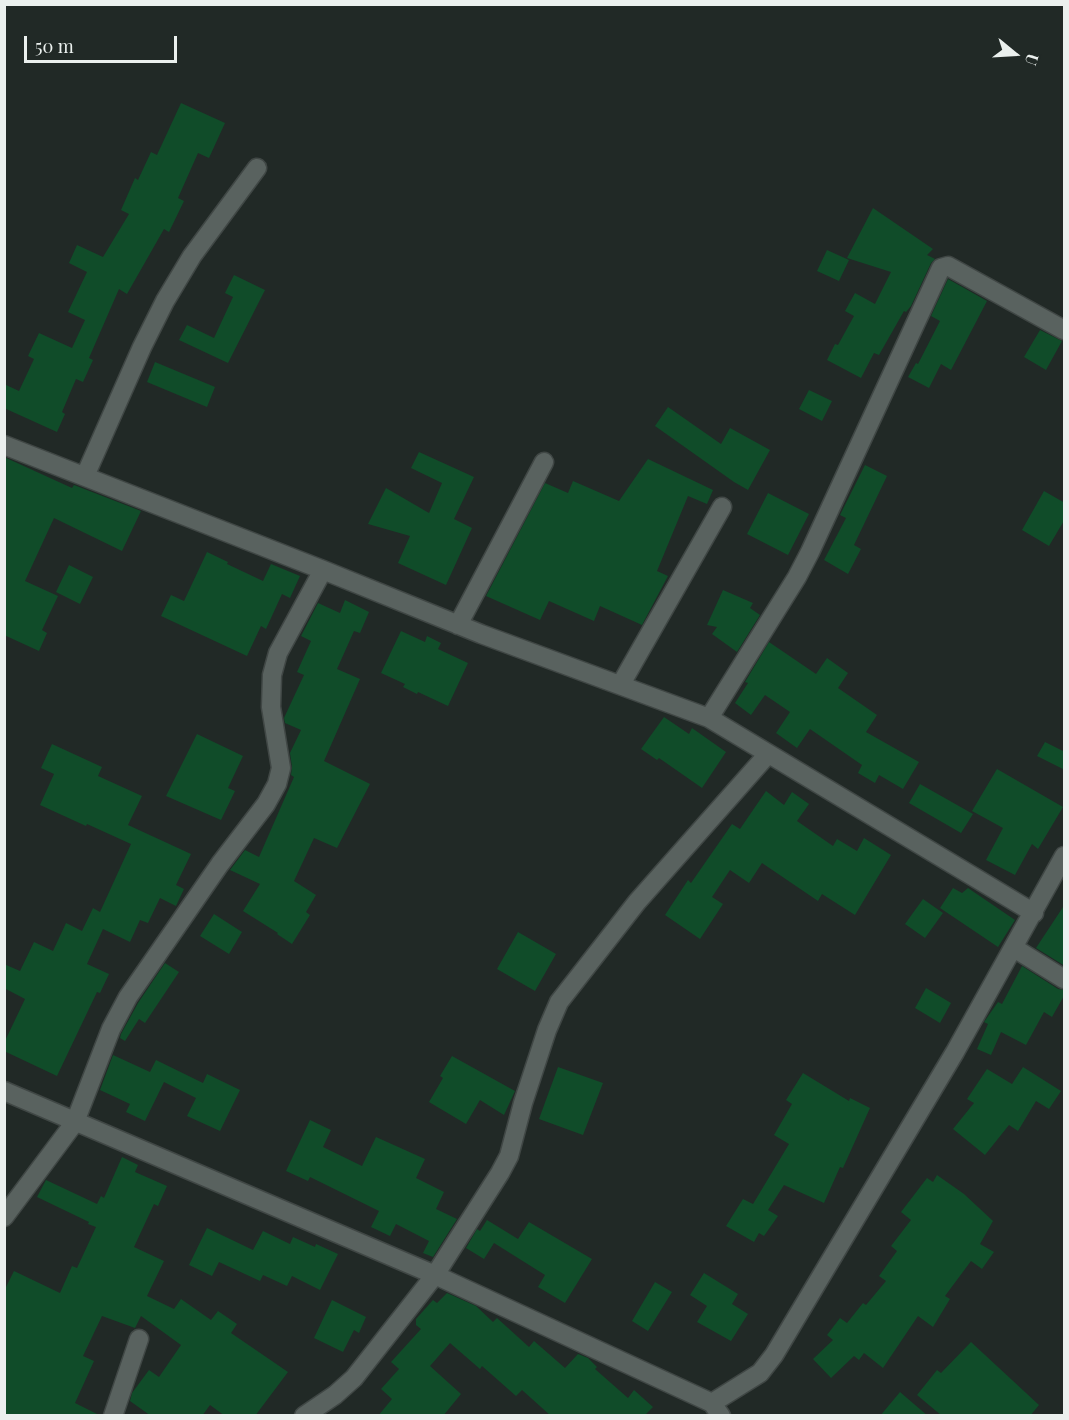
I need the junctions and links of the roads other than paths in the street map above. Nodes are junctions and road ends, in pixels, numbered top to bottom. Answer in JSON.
{"nodes":[{"id":1,"x":257,"y":168,"type":"dead end"},
{"id":2,"x":1065,"y":330,"type":"edge"},
{"id":3,"x":4,"y":445,"type":"edge"},
{"id":4,"x":544,"y":462,"type":"dead end"},
{"id":5,"x":85,"y":476,"type":"junction"},
{"id":6,"x":722,"y":507,"type":"dead end"},
{"id":7,"x":323,"y":570,"type":"junction"},
{"id":8,"x":458,"y":625,"type":"junction"},
{"id":9,"x":621,"y":684,"type":"junction"},
{"id":10,"x":709,"y":718,"type":"junction"},
{"id":11,"x":768,"y":754,"type":"junction"},
{"id":12,"x":1065,"y":856,"type":"edge"},
{"id":13,"x":1034,"y":913,"type":"junction"},
{"id":14,"x":1014,"y":948,"type":"junction"},
{"id":15,"x":1065,"y":979,"type":"edge"},
{"id":16,"x":4,"y":1091,"type":"edge"},
{"id":17,"x":75,"y":1122,"type":"junction"},
{"id":18,"x":4,"y":1217,"type":"edge"},
{"id":19,"x":435,"y":1275,"type":"junction"},
{"id":20,"x":139,"y":1339,"type":"dead end"},
{"id":21,"x":717,"y":1409,"type":"edge"},
{"id":22,"x":113,"y":1416,"type":"edge"},
{"id":23,"x":304,"y":1416,"type":"edge"}],
"edges":[{"from":1,"to":5,"type":"street"},
{"from":2,"to":10,"type":"street"},
{"from":3,"to":5,"type":"street"},
{"from":4,"to":8,"type":"street"},
{"from":5,"to":7,"type":"street"},
{"from":6,"to":9,"type":"street"},
{"from":7,"to":8,"type":"street"},
{"from":7,"to":17,"type":"street"},
{"from":8,"to":9,"type":"street"},
{"from":9,"to":10,"type":"street"},
{"from":10,"to":11,"type":"street"},
{"from":11,"to":13,"type":"street"},
{"from":11,"to":19,"type":"street"},
{"from":12,"to":13,"type":"street"},
{"from":13,"to":14,"type":"street"},
{"from":14,"to":15,"type":"street"},
{"from":14,"to":21,"type":"street"},
{"from":16,"to":17,"type":"street"},
{"from":17,"to":18,"type":"street"},
{"from":17,"to":19,"type":"street"},
{"from":19,"to":21,"type":"street"},
{"from":19,"to":23,"type":"street"},
{"from":20,"to":22,"type":"street"}]}
